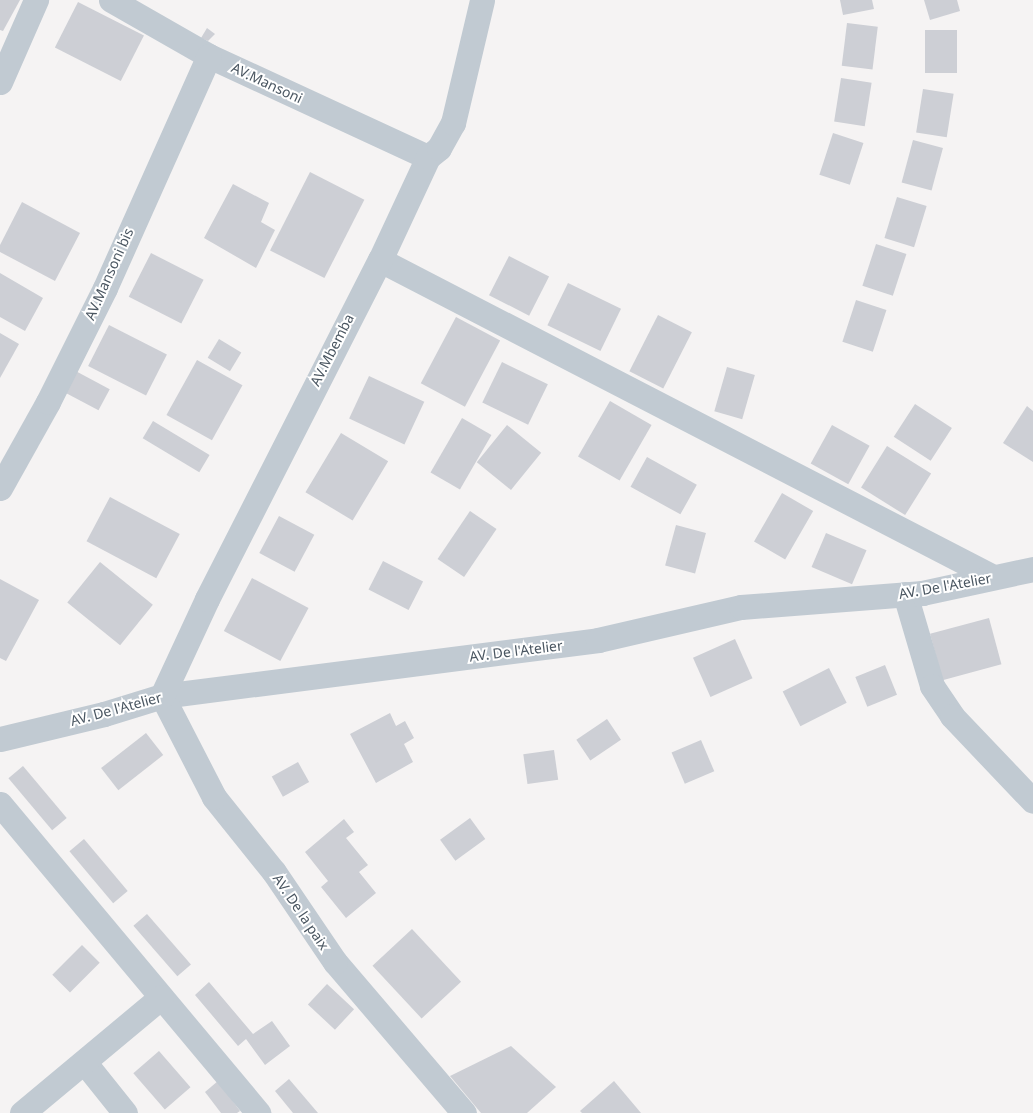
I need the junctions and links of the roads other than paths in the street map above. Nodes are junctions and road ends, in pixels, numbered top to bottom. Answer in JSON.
{"nodes":[{"id":1,"x":36,"y":0,"type":"edge"},
{"id":2,"x":111,"y":0,"type":"edge"},
{"id":3,"x":482,"y":0,"type":"edge"},
{"id":4,"x":209,"y":56,"type":"junction"},
{"id":5,"x":0,"y":82,"type":"edge"},
{"id":6,"x":428,"y":157,"type":"junction"},
{"id":7,"x":380,"y":260,"type":"junction"},
{"id":8,"x":0,"y":488,"type":"edge"},
{"id":9,"x":1033,"y":569,"type":"edge"},
{"id":10,"x":993,"y":577,"type":"junction"},
{"id":11,"x":905,"y":594,"type":"junction"},
{"id":12,"x":162,"y":696,"type":"junction"},
{"id":13,"x":0,"y":739,"type":"edge"},
{"id":14,"x":1033,"y":802,"type":"edge"},
{"id":15,"x":0,"y":804,"type":"edge"},
{"id":16,"x":161,"y":997,"type":"junction"},
{"id":17,"x":85,"y":1063,"type":"junction"},
{"id":18,"x":22,"y":1113,"type":"edge"},
{"id":19,"x":125,"y":1113,"type":"edge"},
{"id":20,"x":258,"y":1113,"type":"edge"},
{"id":21,"x":464,"y":1113,"type":"edge"}],
"edges":[{"from":1,"to":5,"type":"street"},
{"from":2,"to":4,"type":"street","name":"AV.Mansoni"},
{"from":3,"to":6,"type":"street","name":"AV.Mbemba"},
{"from":4,"to":6,"type":"street","name":"AV.Mansoni"},
{"from":4,"to":8,"type":"street","name":"AV.Mansoni bis"},
{"from":6,"to":7,"type":"street","name":"AV.Mbemba"},
{"from":7,"to":10,"type":"street"},
{"from":7,"to":12,"type":"street","name":"AV.Mbemba"},
{"from":9,"to":10,"type":"street","name":"AV. De l'Atelier"},
{"from":10,"to":11,"type":"street","name":"AV. De l'Atelier"},
{"from":11,"to":12,"type":"street","name":"AV. De l'Atelier"},
{"from":11,"to":14,"type":"street"},
{"from":12,"to":13,"type":"street","name":"AV. De l'Atelier"},
{"from":12,"to":21,"type":"street","name":"AV. De la paix"},
{"from":15,"to":16,"type":"street"},
{"from":16,"to":17,"type":"street"},
{"from":16,"to":20,"type":"street"},
{"from":17,"to":18,"type":"street"},
{"from":17,"to":19,"type":"street"}]}
